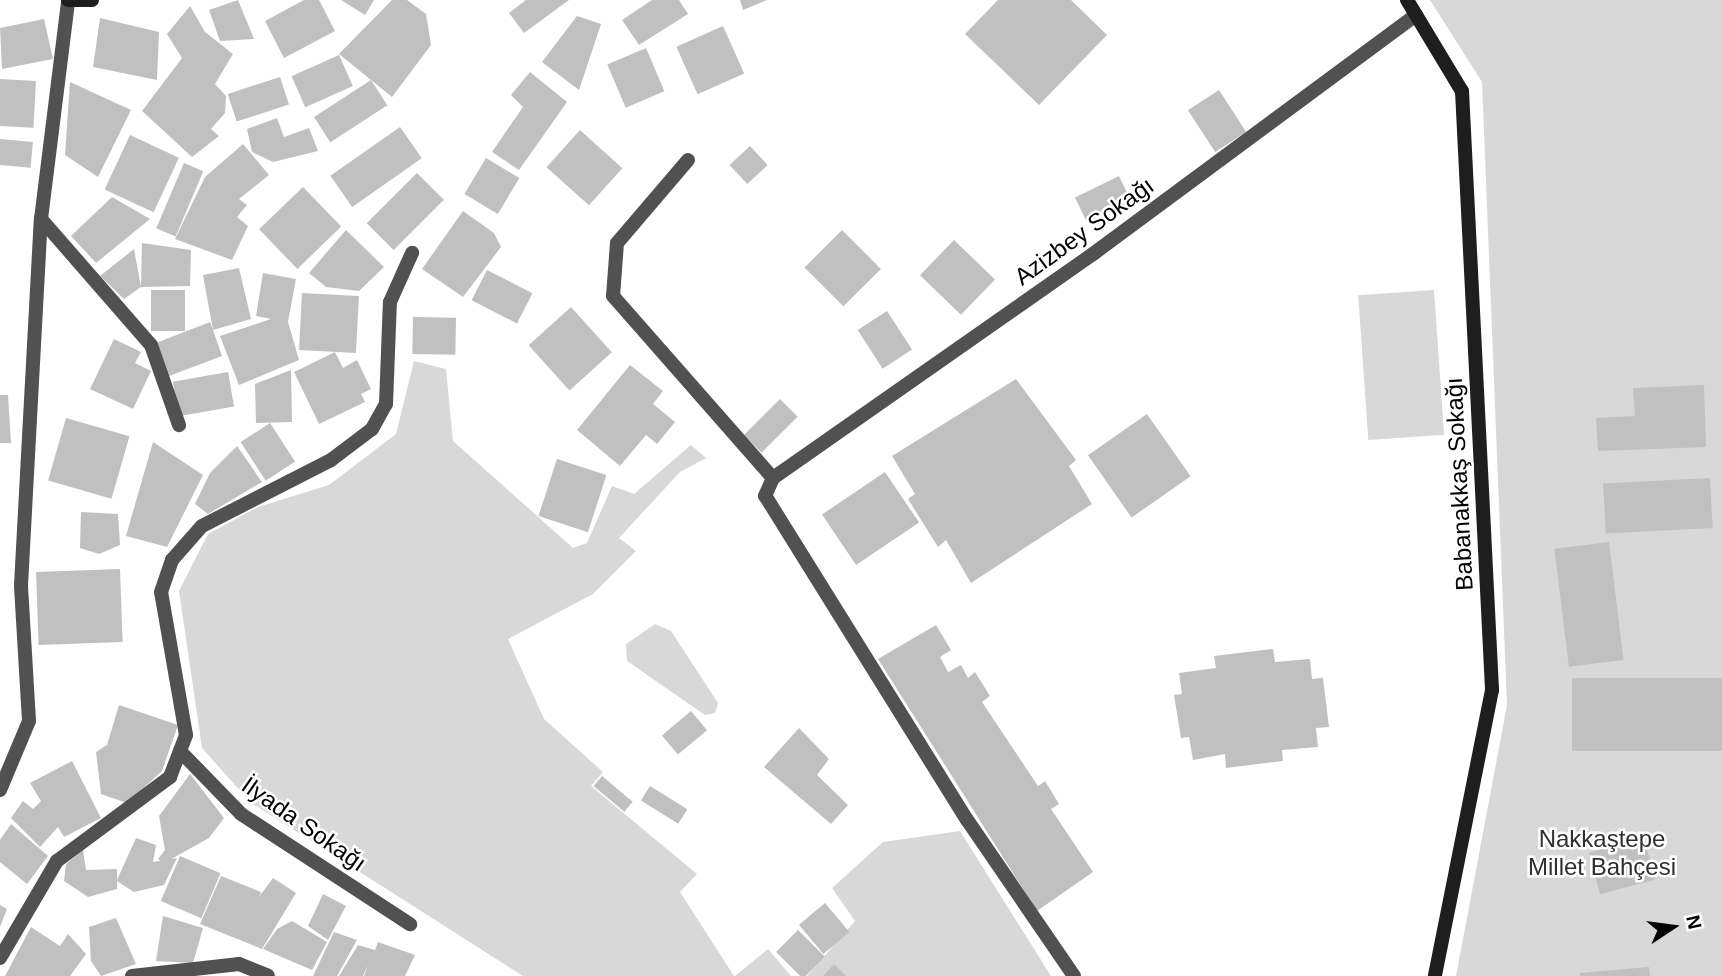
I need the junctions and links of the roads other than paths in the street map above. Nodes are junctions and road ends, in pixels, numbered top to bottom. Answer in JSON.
{"nodes":[{"id":1,"x":92,"y":0,"type":"edge"},
{"id":2,"x":1407,"y":0,"type":"edge"},
{"id":3,"x":68,"y":1,"type":"edge"},
{"id":4,"x":1416,"y":15,"type":"junction"},
{"id":5,"x":688,"y":160,"type":"dead end"},
{"id":6,"x":41,"y":219,"type":"junction"},
{"id":7,"x":412,"y":253,"type":"dead end"},
{"id":8,"x":180,"y":425,"type":"dead end"},
{"id":9,"x":773,"y":478,"type":"junction"},
{"id":10,"x":180,"y":751,"type":"junction"},
{"id":11,"x":0,"y":789,"type":"edge"},
{"id":12,"x":410,"y":923,"type":"dead end"},
{"id":13,"x":0,"y":958,"type":"edge"},
{"id":14,"x":132,"y":976,"type":"edge"},
{"id":15,"x":268,"y":976,"type":"edge"},
{"id":16,"x":1074,"y":976,"type":"edge"},
{"id":17,"x":1435,"y":976,"type":"edge"}],
"edges":[{"from":1,"to":3,"type":"street"},
{"from":2,"to":4,"type":"street","name":"Babanakkaş Sokağı"},
{"from":3,"to":6,"type":"street"},
{"from":4,"to":9,"type":"street","name":"Azizbey Sokağı"},
{"from":4,"to":17,"type":"street","name":"Babanakkaş Sokağı"},
{"from":5,"to":9,"type":"street"},
{"from":6,"to":8,"type":"street"},
{"from":6,"to":11,"type":"street"},
{"from":7,"to":10,"type":"street"},
{"from":9,"to":16,"type":"street"},
{"from":10,"to":12,"type":"street","name":"İlyada Sokağı"},
{"from":10,"to":13,"type":"street"},
{"from":14,"to":15,"type":"street"}]}
